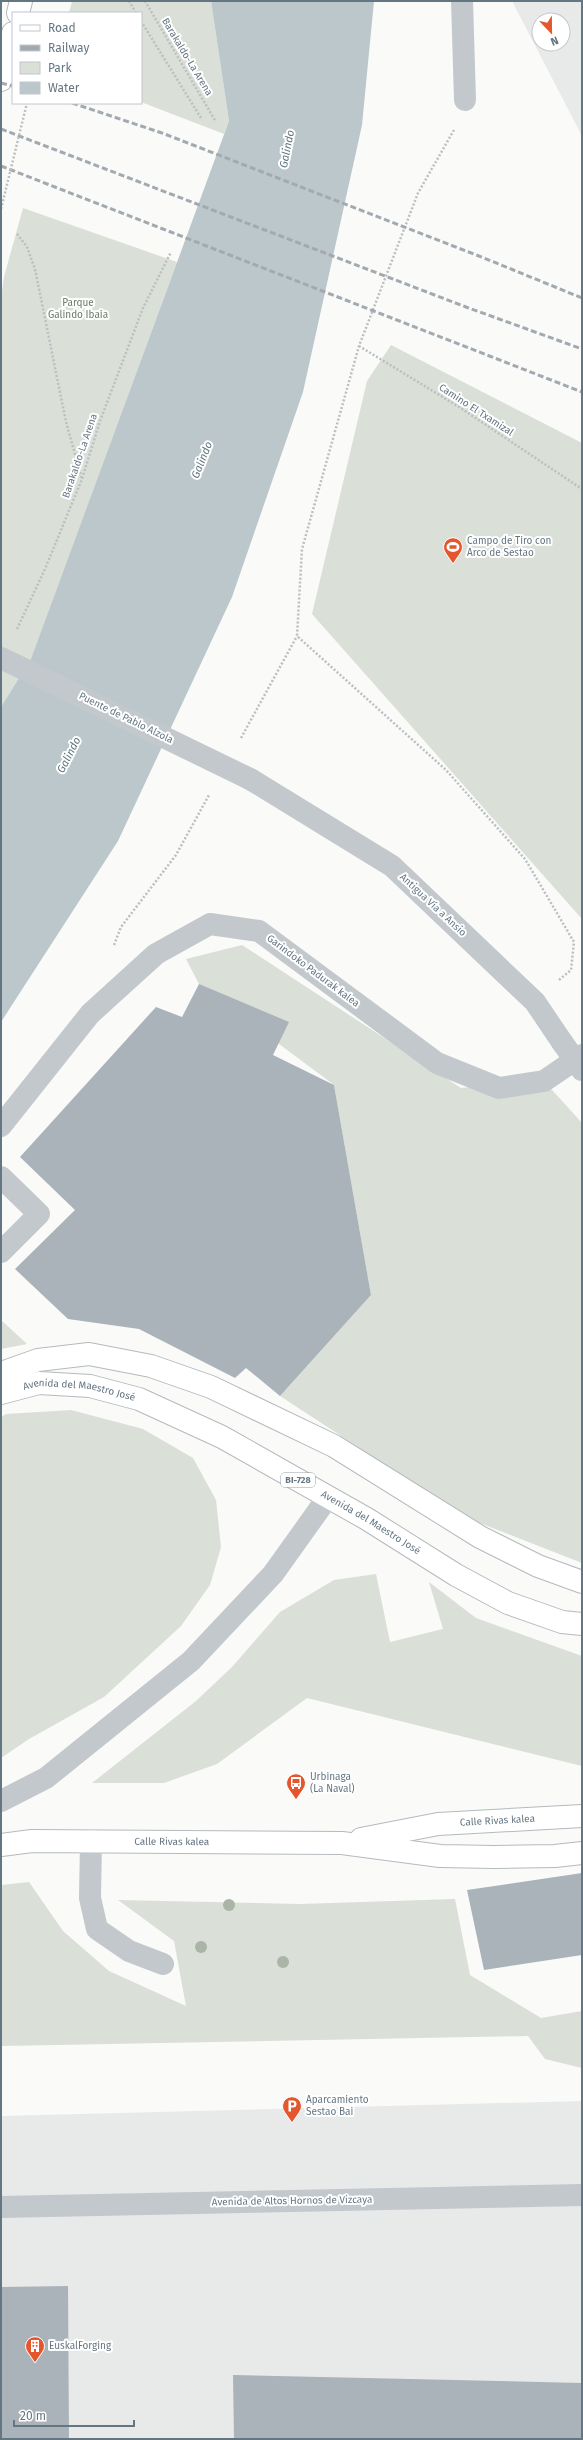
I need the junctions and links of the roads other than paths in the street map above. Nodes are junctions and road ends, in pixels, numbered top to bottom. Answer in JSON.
{"nodes":[{"id":1,"x":21,"y":1,"type":"edge"},
{"id":2,"x":462,"y":1,"type":"edge"},
{"id":3,"x":18,"y":12,"type":"edge"},
{"id":4,"x":12,"y":37,"type":"edge"},
{"id":5,"x":1,"y":80,"type":"edge"},
{"id":6,"x":465,"y":100,"type":"road end"},
{"id":7,"x":1,"y":658,"type":"edge"},
{"id":8,"x":250,"y":779,"type":"joint"},
{"id":9,"x":582,"y":1055,"type":"edge"},
{"id":10,"x":582,"y":1070,"type":"edge"},
{"id":11,"x":1,"y":1126,"type":"edge"},
{"id":12,"x":1,"y":1177,"type":"edge"},
{"id":13,"x":1,"y":1252,"type":"edge"},
{"id":14,"x":1,"y":1373,"type":"edge"},
{"id":15,"x":1,"y":1393,"type":"edge"},
{"id":16,"x":328,"y":1497,"type":"junction"},
{"id":17,"x":582,"y":1582,"type":"edge"},
{"id":18,"x":582,"y":1624,"type":"edge"},
{"id":19,"x":1,"y":1801,"type":"edge"},
{"id":20,"x":582,"y":1816,"type":"edge"},
{"id":21,"x":1,"y":1833,"type":"edge"},
{"id":22,"x":1,"y":1841,"type":"edge"},
{"id":23,"x":32,"y":1841,"type":"junction"},
{"id":24,"x":91,"y":1841,"type":"junction"},
{"id":25,"x":342,"y":1842,"type":"junction"},
{"id":26,"x":1,"y":1845,"type":"edge"},
{"id":27,"x":582,"y":1854,"type":"edge"},
{"id":28,"x":163,"y":1964,"type":"dead end"},
{"id":29,"x":582,"y":2195,"type":"edge"},
{"id":30,"x":1,"y":2207,"type":"edge"}],
"edges":[{"from":1,"to":3,"type":"main road"},
{"from":2,"to":6,"type":"street"},
{"from":4,"to":5,"type":"main road"},
{"from":7,"to":8,"type":"street","name":"Puente de Pablo Alzola","bridge":true},
{"from":8,"to":10,"type":"street","name":"Antigua Vía a Ansio","bridge":true},
{"from":9,"to":11,"type":"street","name":"Garindoko Padurak kalea"},
{"from":12,"to":13,"type":"street"},
{"from":14,"to":17,"type":"main road"},
{"from":15,"to":16,"type":"main road","name":"Avenida del Maestro José","number":"BI-728"},
{"from":16,"to":18,"type":"main road","name":"Avenida del Maestro José","number":"BI-728"},
{"from":16,"to":19,"type":"street"},
{"from":20,"to":25,"type":"main road","name":"Calle Rivas kalea"},
{"from":21,"to":23,"type":"main road"},
{"from":22,"to":23,"type":"main road"},
{"from":23,"to":24,"type":"main road","name":"Calle Rivas kalea"},
{"from":23,"to":26,"type":"main road","name":"Calle Rivas kalea"},
{"from":24,"to":25,"type":"main road","name":"Calle Rivas kalea"},
{"from":24,"to":28,"type":"street"},
{"from":25,"to":27,"type":"main road","name":"Calle Rivas kalea"},
{"from":29,"to":30,"type":"street","name":"Avenida de Altos Hornos de Vizcaya"}]}
